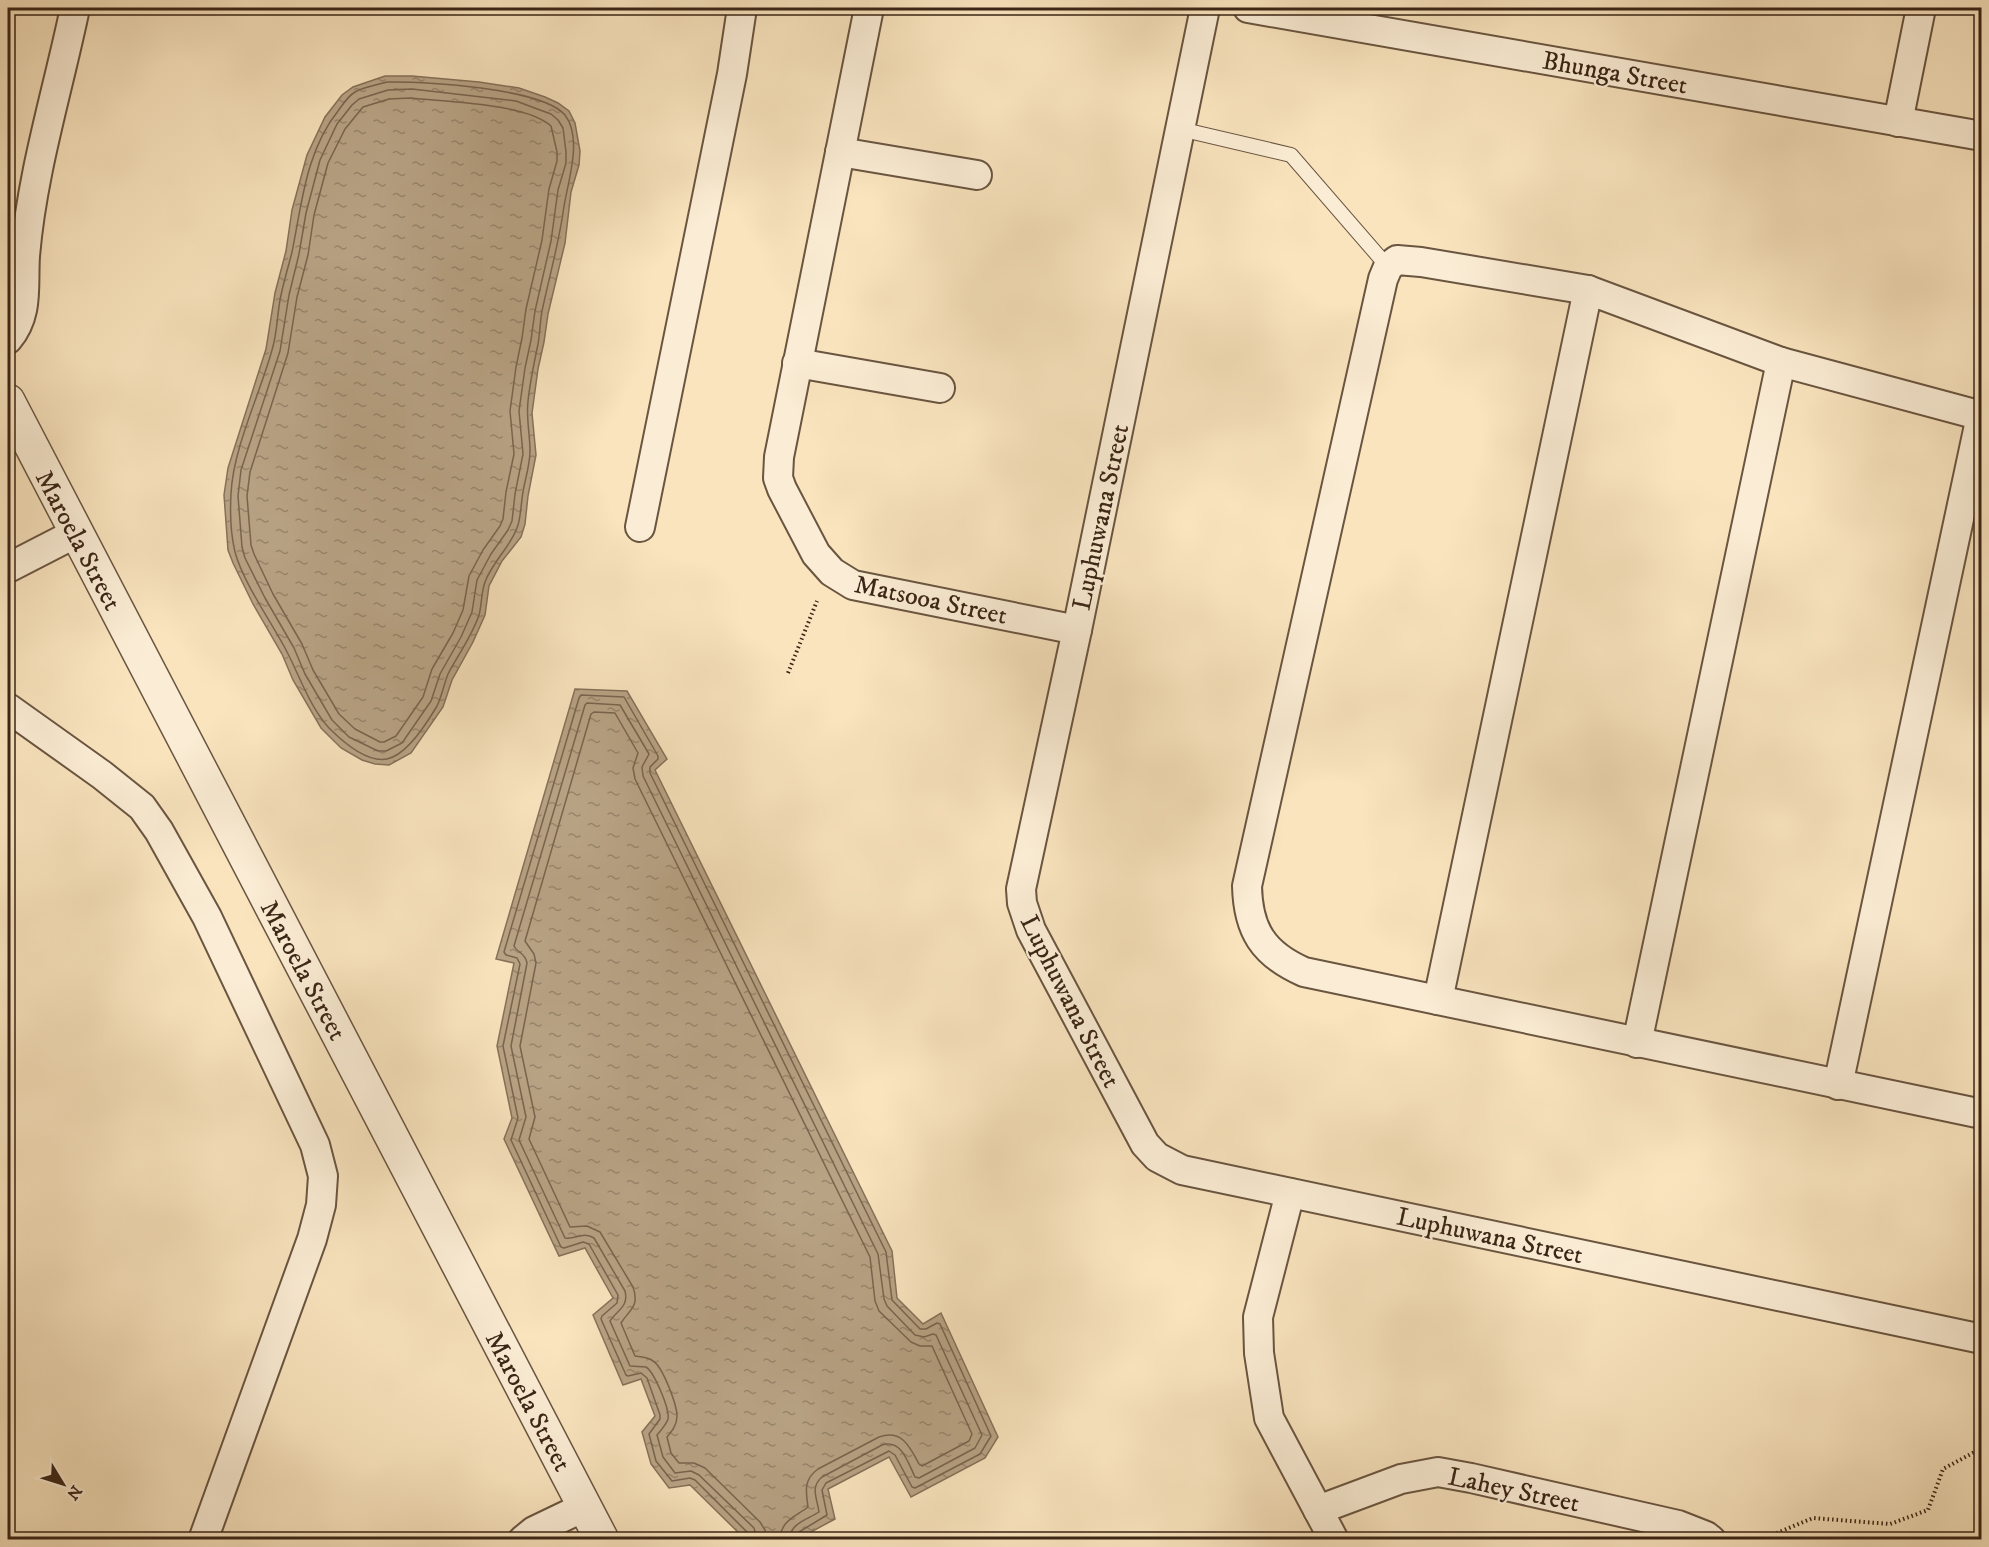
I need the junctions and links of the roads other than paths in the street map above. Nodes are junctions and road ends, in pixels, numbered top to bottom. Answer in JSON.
{"nodes":[{"id":1,"x":75,"y":8,"type":"edge"},
{"id":2,"x":742,"y":8,"type":"edge"},
{"id":3,"x":868,"y":8,"type":"edge"},
{"id":4,"x":1205,"y":8,"type":"edge"},
{"id":5,"x":1248,"y":8,"type":"edge"},
{"id":6,"x":1921,"y":8,"type":"edge"},
{"id":7,"x":1898,"y":122,"type":"junction"},
{"id":8,"x":1180,"y":129,"type":"junction"},
{"id":9,"x":1982,"y":136,"type":"edge"},
{"id":10,"x":840,"y":152,"type":"junction"},
{"id":11,"x":977,"y":175,"type":"dead end"},
{"id":12,"x":1388,"y":267,"type":"junction"},
{"id":13,"x":1588,"y":290,"type":"junction"},
{"id":14,"x":8,"y":339,"type":"edge"},
{"id":15,"x":1781,"y":362,"type":"junction"},
{"id":16,"x":797,"y":363,"type":"junction"},
{"id":17,"x":940,"y":387,"type":"dead end"},
{"id":18,"x":8,"y":401,"type":"edge"},
{"id":19,"x":1981,"y":416,"type":"edge"},
{"id":20,"x":640,"y":527,"type":"dead end"},
{"id":21,"x":76,"y":533,"type":"junction"},
{"id":22,"x":8,"y":568,"type":"edge"},
{"id":23,"x":1077,"y":630,"type":"junction"},
{"id":24,"x":8,"y":708,"type":"edge"},
{"id":25,"x":1438,"y":1000,"type":"junction"},
{"id":26,"x":1637,"y":1043,"type":"junction"},
{"id":27,"x":1838,"y":1085,"type":"junction"},
{"id":28,"x":1982,"y":1114,"type":"edge"},
{"id":29,"x":1290,"y":1193,"type":"junction"},
{"id":30,"x":1982,"y":1339,"type":"edge"},
{"id":31,"x":584,"y":1507,"type":"junction"},
{"id":32,"x":1318,"y":1510,"type":"junction"},
{"id":33,"x":203,"y":1539,"type":"edge"},
{"id":34,"x":522,"y":1539,"type":"edge"},
{"id":35,"x":602,"y":1539,"type":"edge"},
{"id":36,"x":1334,"y":1539,"type":"edge"},
{"id":37,"x":1711,"y":1539,"type":"edge"}],
"edges":[{"from":1,"to":14,"type":"street"},
{"from":2,"to":20,"type":"street"},
{"from":3,"to":10,"type":"street","name":"Matsooa Street"},
{"from":4,"to":8,"type":"street","name":"Luphuwana Street"},
{"from":5,"to":7,"type":"street","name":"Bhunga Street"},
{"from":6,"to":7,"type":"street"},
{"from":7,"to":9,"type":"street","name":"Bhunga Street"},
{"from":8,"to":12,"type":"lane"},
{"from":8,"to":23,"type":"street","name":"Luphuwana Street"},
{"from":10,"to":11,"type":"street"},
{"from":10,"to":16,"type":"street","name":"Matsooa Street"},
{"from":12,"to":13,"type":"street"},
{"from":12,"to":25,"type":"street"},
{"from":13,"to":15,"type":"street"},
{"from":13,"to":25,"type":"street"},
{"from":15,"to":19,"type":"street"},
{"from":15,"to":26,"type":"street"},
{"from":16,"to":17,"type":"street"},
{"from":16,"to":23,"type":"street","name":"Matsooa Street"},
{"from":18,"to":21,"type":"street","name":"Maroela Street"},
{"from":19,"to":27,"type":"street"},
{"from":21,"to":22,"type":"street"},
{"from":21,"to":31,"type":"street","name":"Maroela Street"},
{"from":23,"to":29,"type":"street","name":"Luphuwana Street"},
{"from":24,"to":33,"type":"street"},
{"from":25,"to":26,"type":"street"},
{"from":26,"to":27,"type":"street"},
{"from":27,"to":28,"type":"street"},
{"from":29,"to":30,"type":"street","name":"Luphuwana Street"},
{"from":29,"to":32,"type":"street"},
{"from":31,"to":34,"type":"street"},
{"from":31,"to":35,"type":"street","name":"Maroela Street"},
{"from":32,"to":36,"type":"street"},
{"from":32,"to":37,"type":"street","name":"Lahey Street"}]}
